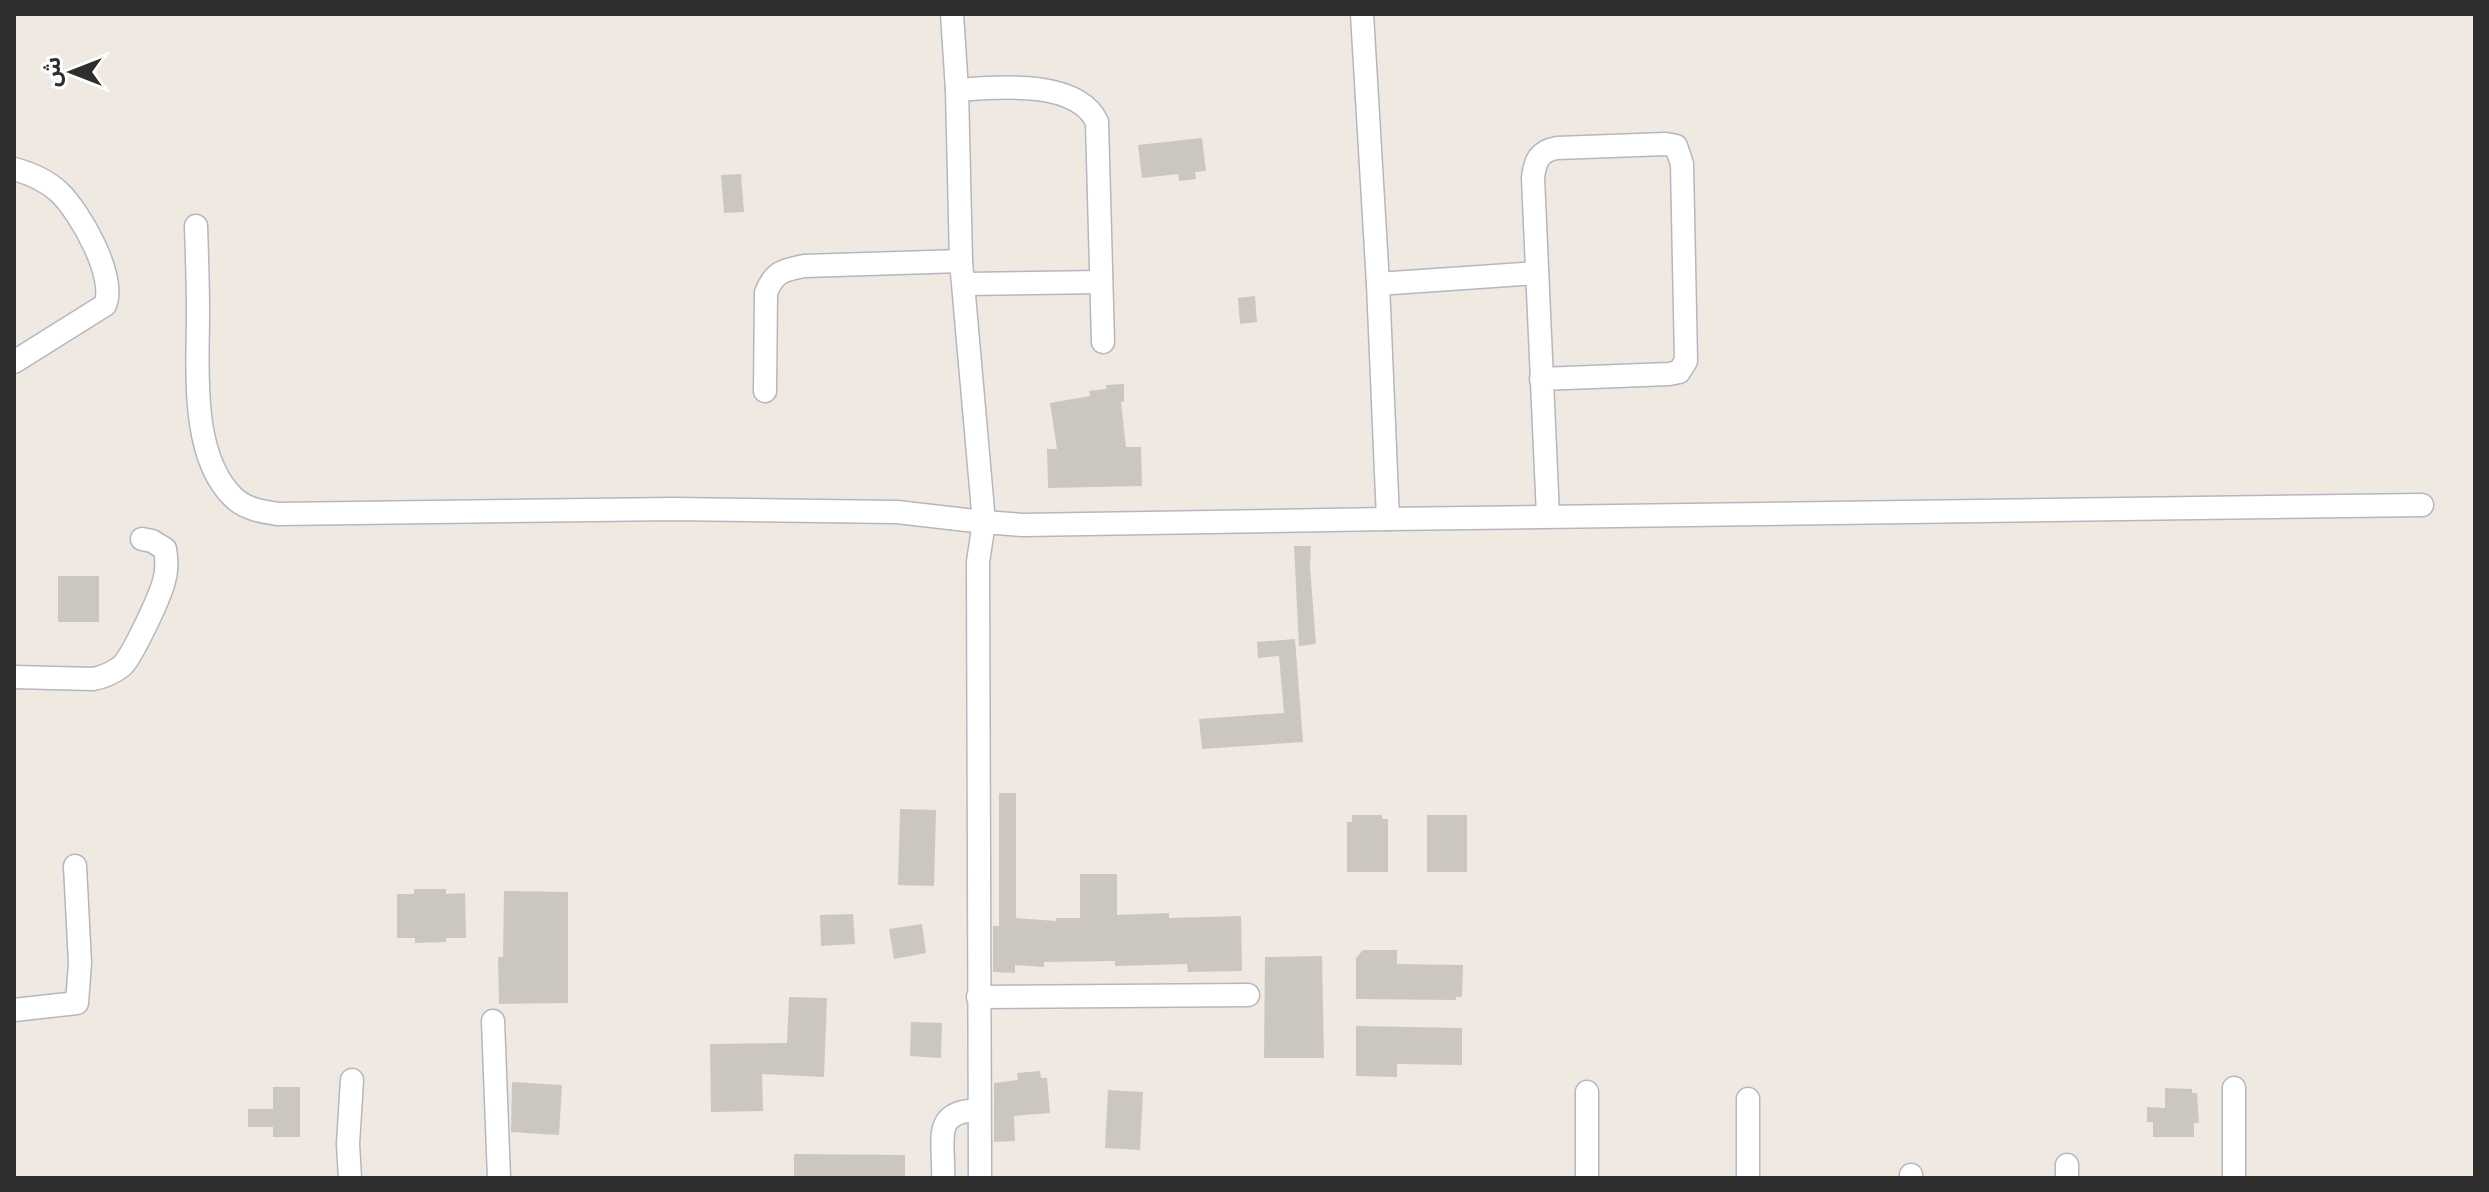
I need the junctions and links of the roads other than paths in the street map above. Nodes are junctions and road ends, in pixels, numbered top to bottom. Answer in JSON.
{"nodes":[{"id":1,"x":952,"y":14,"type":"edge"},
{"id":2,"x":1362,"y":14,"type":"edge"},
{"id":3,"x":957,"y":90,"type":"junction"},
{"id":4,"x":14,"y":169,"type":"edge"},
{"id":5,"x":196,"y":226,"type":"dead end"},
{"id":6,"x":961,"y":261,"type":"junction"},
{"id":7,"x":1537,"y":273,"type":"junction"},
{"id":8,"x":1101,"y":282,"type":"junction"},
{"id":9,"x":965,"y":284,"type":"junction"},
{"id":10,"x":1378,"y":284,"type":"junction"},
{"id":11,"x":1103,"y":342,"type":"dead end"},
{"id":12,"x":14,"y":362,"type":"edge"},
{"id":13,"x":1541,"y":379,"type":"junction"},
{"id":14,"x":765,"y":391,"type":"dead end"},
{"id":15,"x":2422,"y":505,"type":"dead end"},
{"id":16,"x":1548,"y":516,"type":"junction"},
{"id":17,"x":1388,"y":519,"type":"junction"},
{"id":18,"x":984,"y":522,"type":"junction"},
{"id":19,"x":142,"y":539,"type":"dead end"},
{"id":20,"x":14,"y":677,"type":"edge"},
{"id":21,"x":75,"y":866,"type":"dead end"},
{"id":22,"x":1248,"y":995,"type":"dead end"},
{"id":23,"x":978,"y":997,"type":"junction"},
{"id":24,"x":14,"y":1010,"type":"edge"},
{"id":25,"x":493,"y":1021,"type":"dead end"},
{"id":26,"x":352,"y":1080,"type":"dead end"},
{"id":27,"x":2234,"y":1088,"type":"dead end"},
{"id":28,"x":1587,"y":1092,"type":"dead end"},
{"id":29,"x":1748,"y":1099,"type":"dead end"},
{"id":30,"x":979,"y":1110,"type":"junction"},
{"id":31,"x":350,"y":1178,"type":"edge"},
{"id":32,"x":499,"y":1178,"type":"edge"},
{"id":33,"x":943,"y":1178,"type":"edge"},
{"id":34,"x":980,"y":1178,"type":"edge"},
{"id":35,"x":1587,"y":1178,"type":"edge"},
{"id":36,"x":1748,"y":1178,"type":"edge"},
{"id":37,"x":2234,"y":1178,"type":"edge"}],
"edges":[{"from":1,"to":3,"type":"street"},
{"from":2,"to":10,"type":"street"},
{"from":3,"to":6,"type":"street"},
{"from":3,"to":8,"type":"street"},
{"from":4,"to":12,"type":"street"},
{"from":5,"to":18,"type":"street"},
{"from":6,"to":9,"type":"street"},
{"from":6,"to":14,"type":"street"},
{"from":7,"to":10,"type":"street"},
{"from":7,"to":13,"type":"street"},
{"from":7,"to":13,"type":"street"},
{"from":8,"to":9,"type":"street"},
{"from":8,"to":11,"type":"street"},
{"from":9,"to":18,"type":"street"},
{"from":10,"to":17,"type":"street"},
{"from":13,"to":16,"type":"street"},
{"from":15,"to":16,"type":"street"},
{"from":16,"to":17,"type":"street"},
{"from":17,"to":18,"type":"street"},
{"from":18,"to":23,"type":"street"},
{"from":19,"to":20,"type":"street"},
{"from":21,"to":24,"type":"street"},
{"from":22,"to":23,"type":"street"},
{"from":23,"to":30,"type":"street"},
{"from":25,"to":32,"type":"street"},
{"from":26,"to":31,"type":"street"},
{"from":27,"to":37,"type":"street"},
{"from":28,"to":35,"type":"street"},
{"from":29,"to":36,"type":"street"},
{"from":30,"to":33,"type":"street"},
{"from":30,"to":34,"type":"street"}]}
